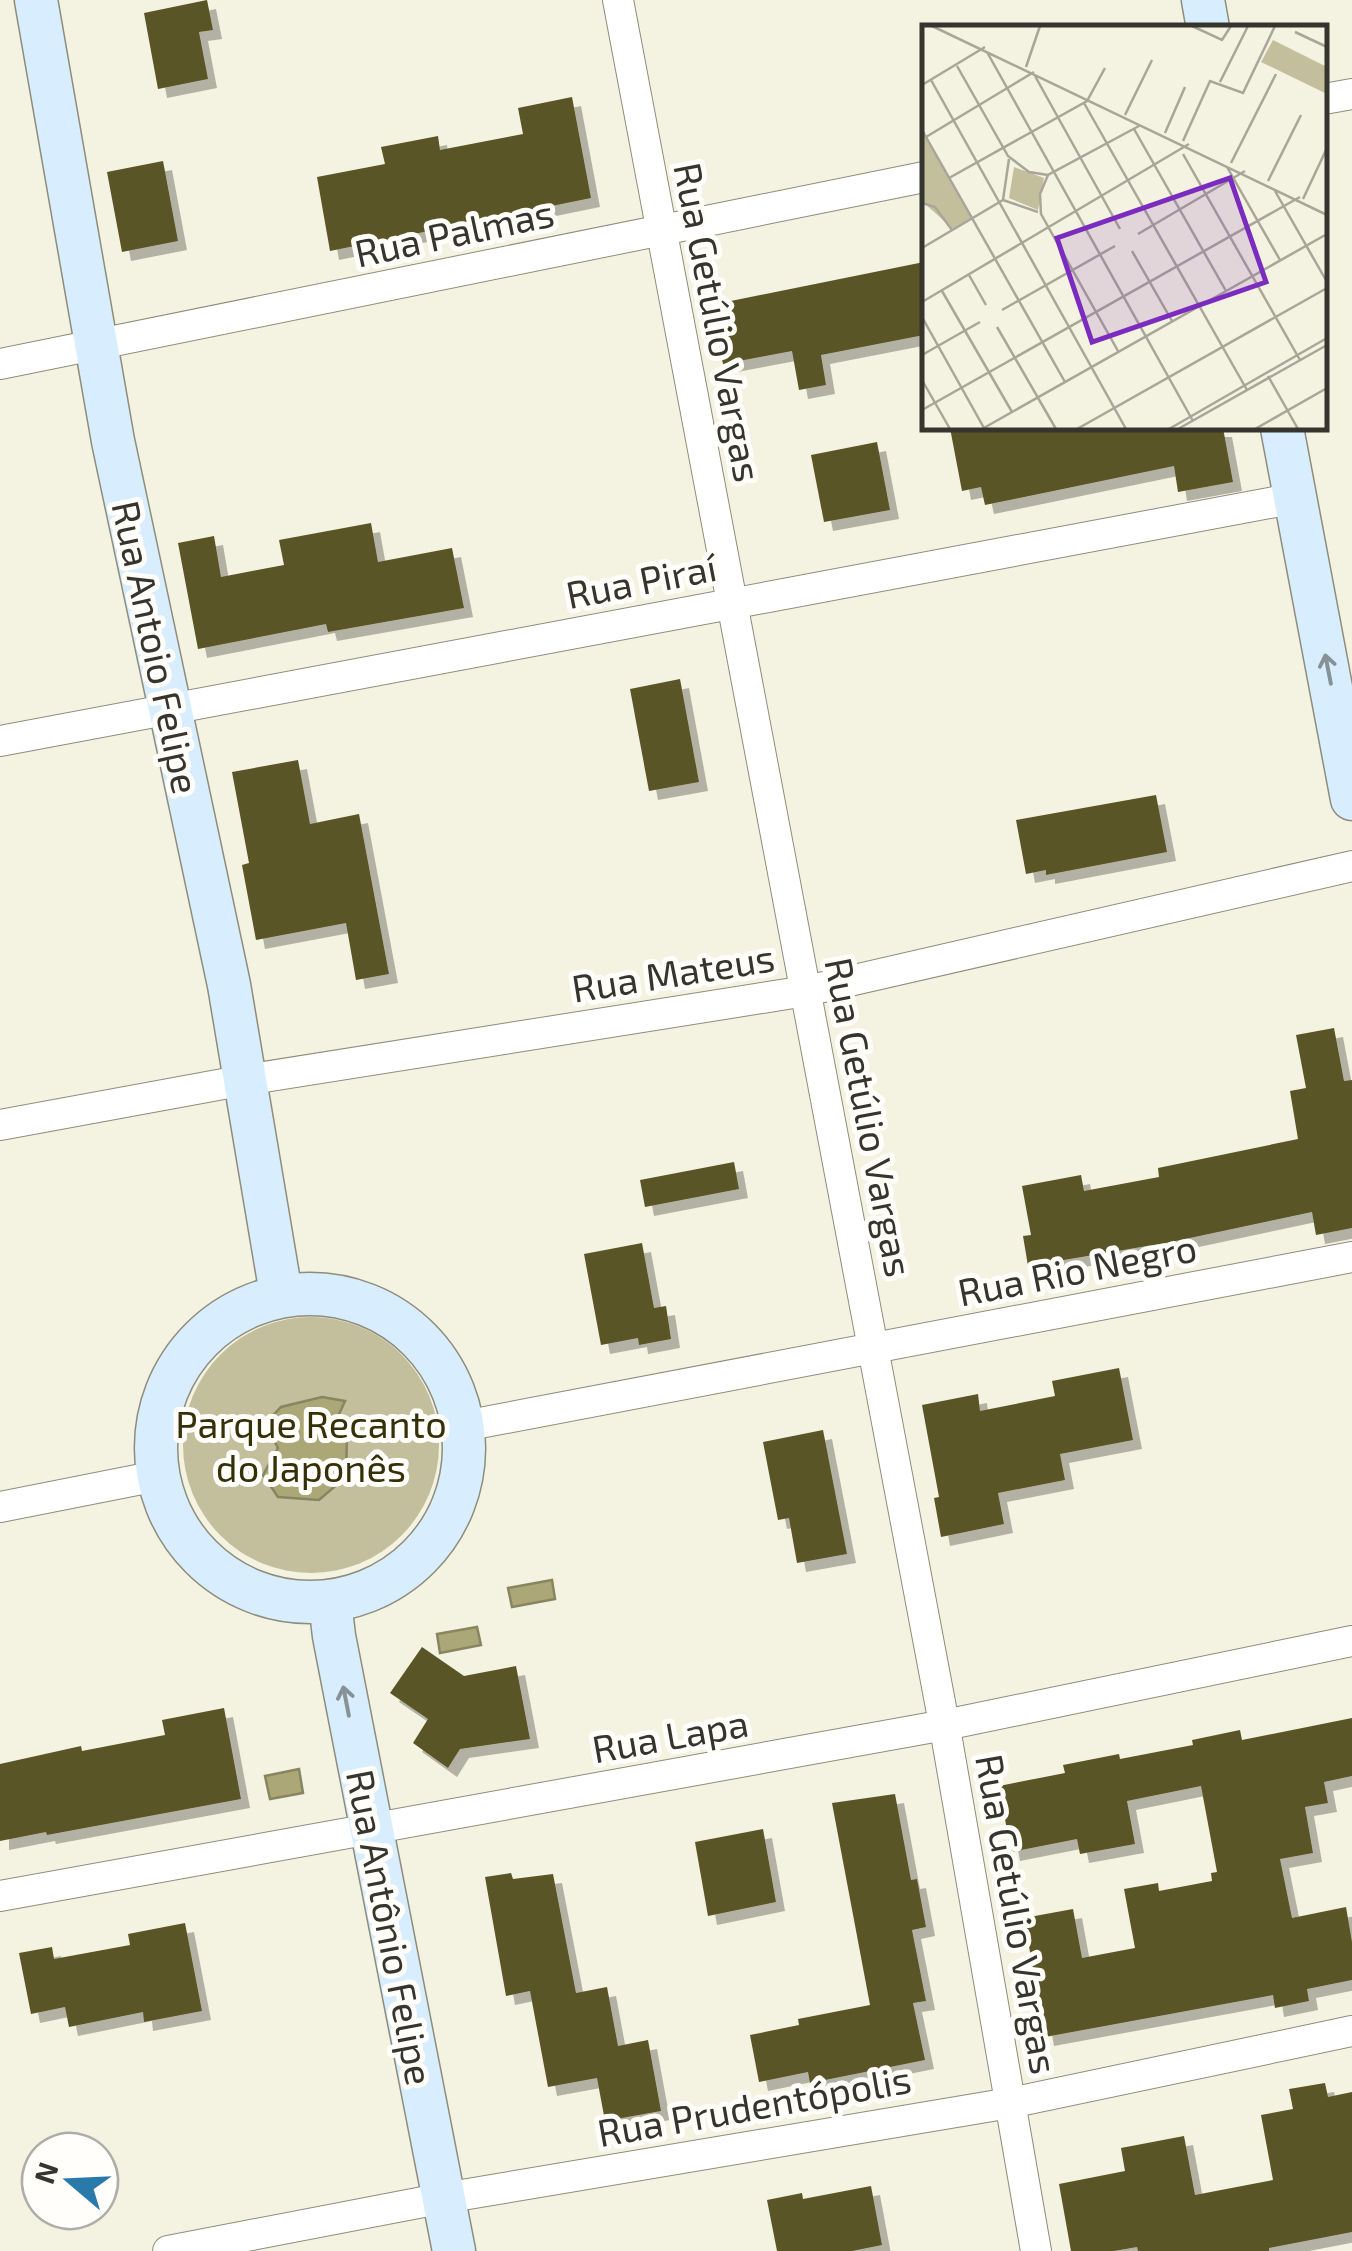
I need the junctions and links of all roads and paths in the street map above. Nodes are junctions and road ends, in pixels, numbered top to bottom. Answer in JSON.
{"nodes":[{"id":1,"x":36,"y":0,"type":"edge"},
{"id":2,"x":618,"y":0,"type":"edge"},
{"id":3,"x":1203,"y":0,"type":"edge"},
{"id":4,"x":1207,"y":25,"type":"edge"},
{"id":5,"x":1352,"y":94,"type":"edge"},
{"id":6,"x":1327,"y":98,"type":"edge"},
{"id":7,"x":922,"y":177,"type":"edge"},
{"id":8,"x":662,"y":231,"type":"junction"},
{"id":9,"x":97,"y":346,"type":"junction"},
{"id":10,"x":0,"y":364,"type":"edge"},
{"id":11,"x":1282,"y":430,"type":"edge"},
{"id":12,"x":1296,"y":498,"type":"junction"},
{"id":13,"x":732,"y":604,"type":"junction"},
{"id":14,"x":170,"y":709,"type":"junction"},
{"id":15,"x":0,"y":741,"type":"edge"},
{"id":16,"x":1352,"y":799,"type":"edge"},
{"id":17,"x":1352,"y":866,"type":"edge"},
{"id":18,"x":806,"y":991,"type":"junction"},
{"id":19,"x":245,"y":1080,"type":"junction"},
{"id":20,"x":0,"y":1125,"type":"edge"},
{"id":21,"x":1352,"y":1257,"type":"edge"},
{"id":22,"x":281,"y":1294,"type":"junction"},
{"id":23,"x":873,"y":1349,"type":"junction"},
{"id":24,"x":464,"y":1426,"type":"junction"},
{"id":25,"x":158,"y":1476,"type":"junction"},
{"id":26,"x":0,"y":1507,"type":"edge"},
{"id":27,"x":330,"y":1602,"type":"junction"},
{"id":28,"x":1352,"y":1641,"type":"edge"},
{"id":29,"x":945,"y":1725,"type":"junction"},
{"id":30,"x":372,"y":1831,"type":"junction"},
{"id":31,"x":0,"y":1896,"type":"edge"},
{"id":32,"x":1352,"y":2030,"type":"edge"},
{"id":33,"x":1010,"y":2103,"type":"junction"},
{"id":34,"x":444,"y":2198,"type":"junction"},
{"id":35,"x":168,"y":2251,"type":"edge"},
{"id":36,"x":454,"y":2251,"type":"edge"},
{"id":37,"x":1036,"y":2251,"type":"edge"}],
"edges":[{"from":1,"to":9,"type":"street","name":"Rua Antoio Felipe"},
{"from":2,"to":8,"type":"street","name":"Rua Getúlio Vargas"},
{"from":3,"to":4,"type":"street"},
{"from":5,"to":6,"type":"street"},
{"from":7,"to":8,"type":"street","name":"Rua Palmas"},
{"from":8,"to":9,"type":"street","name":"Rua Palmas"},
{"from":8,"to":13,"type":"street","name":"Rua Getúlio Vargas"},
{"from":9,"to":10,"type":"street","name":"Rua Palmas"},
{"from":9,"to":14,"type":"street","name":"Rua Antoio Felipe"},
{"from":11,"to":12,"type":"street"},
{"from":12,"to":13,"type":"street","name":"Rua Piraí"},
{"from":16,"to":12,"type":"street","one_way":true},
{"from":13,"to":14,"type":"street","name":"Rua Piraí"},
{"from":13,"to":18,"type":"street","name":"Rua Getúlio Vargas"},
{"from":14,"to":15,"type":"street","name":"Rua Piraí"},
{"from":14,"to":19,"type":"street","name":"Rua Antoio Felipe"},
{"from":17,"to":18,"type":"street","name":"Rua Mateus"},
{"from":18,"to":19,"type":"street","name":"Rua Mateus"},
{"from":18,"to":23,"type":"street","name":"Rua Getúlio Vargas"},
{"from":19,"to":20,"type":"street","name":"Rua Mateus"},
{"from":19,"to":22,"type":"street","name":"Rua Antoio Felipe"},
{"from":21,"to":23,"type":"street","name":"Rua Rio Negro"},
{"from":22,"to":24,"type":"street"},
{"from":22,"to":25,"type":"street"},
{"from":23,"to":24,"type":"street","name":"Rua Rio Negro"},
{"from":23,"to":29,"type":"street","name":"Rua Getúlio Vargas"},
{"from":24,"to":27,"type":"street"},
{"from":25,"to":26,"type":"street"},
{"from":25,"to":27,"type":"street"},
{"from":30,"to":27,"type":"street","name":"Rua Antônio Felipe","one_way":true},
{"from":28,"to":29,"type":"street","name":"Rua Lapa"},
{"from":29,"to":30,"type":"street","name":"Rua Lapa"},
{"from":29,"to":33,"type":"street","name":"Rua Getúlio Vargas"},
{"from":30,"to":31,"type":"street","name":"Rua Lapa"},
{"from":30,"to":34,"type":"street","name":"Rua Antônio Felipe"},
{"from":32,"to":33,"type":"street","name":"Rua Prudentópolis"},
{"from":33,"to":34,"type":"street","name":"Rua Prudentópolis"},
{"from":33,"to":37,"type":"street","name":"Rua Getúlio Vargas"},
{"from":34,"to":35,"type":"street","name":"Rua Prudentópolis"},
{"from":34,"to":36,"type":"street","name":"Rua Antônio Felipe"}]}
